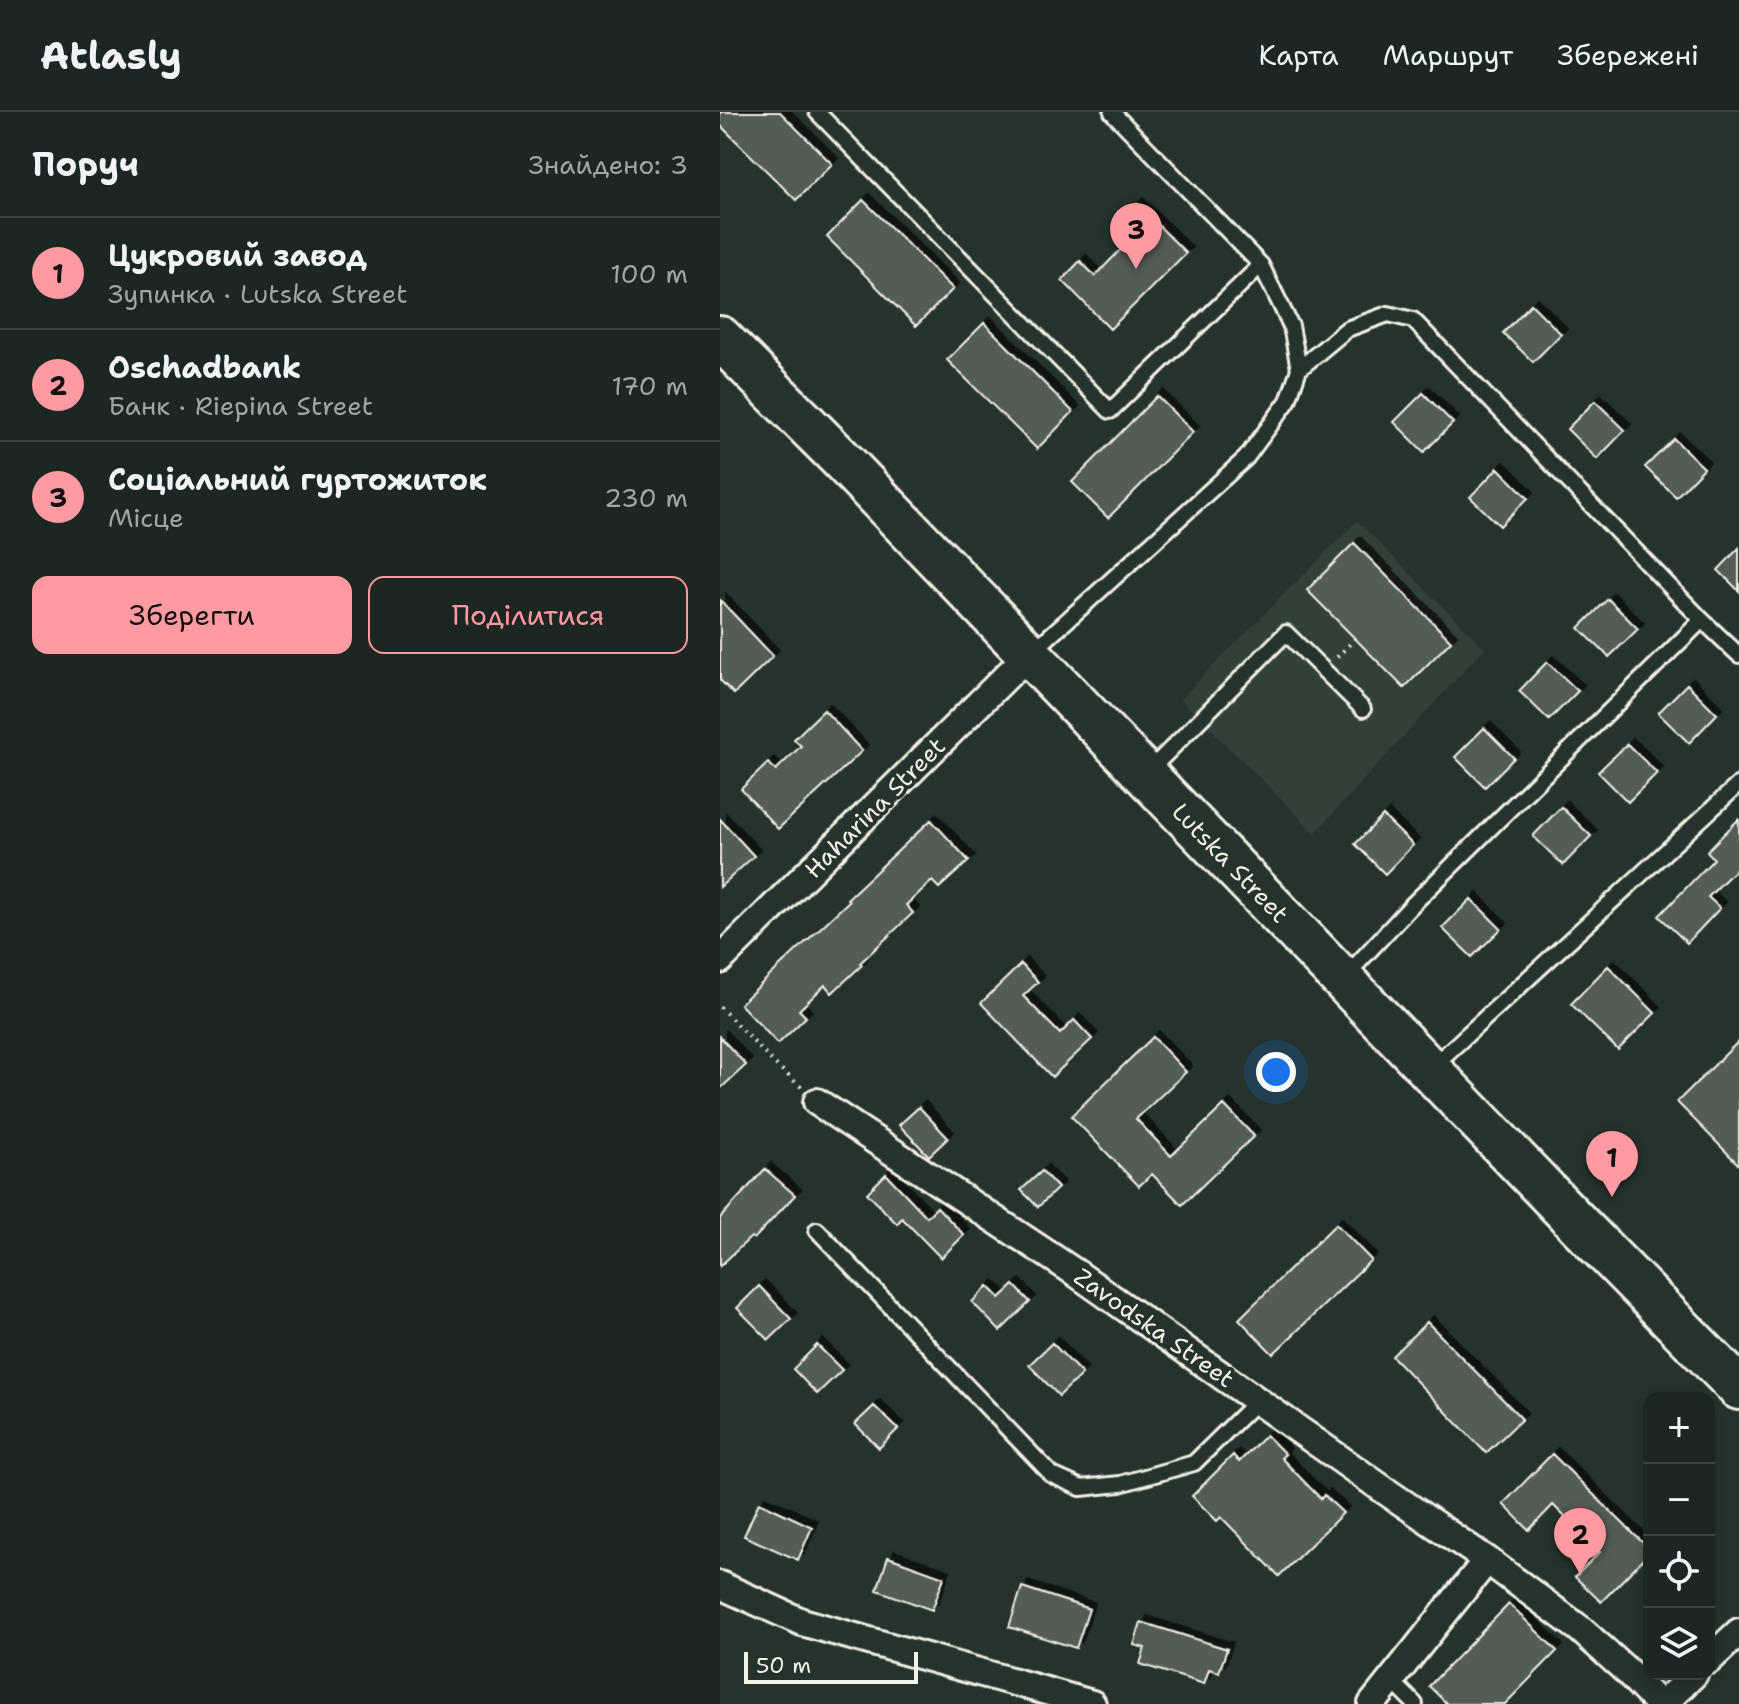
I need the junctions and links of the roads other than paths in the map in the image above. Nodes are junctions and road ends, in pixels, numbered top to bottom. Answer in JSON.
{"nodes":[{"id":1,"x":817,"y":112,"type":"edge"},
{"id":2,"x":1112,"y":112,"type":"edge"},
{"id":3,"x":1261,"y":265,"type":"junction"},
{"id":4,"x":720,"y":338,"type":"edge"},
{"id":5,"x":1299,"y":369,"type":"junction"},
{"id":6,"x":1702,"y":620,"type":"junction"},
{"id":7,"x":1029,"y":654,"type":"junction"},
{"id":8,"x":1739,"y":655,"type":"edge"},
{"id":9,"x":1363,"y":709,"type":"dead end"},
{"id":10,"x":1145,"y":775,"type":"junction"},
{"id":11,"x":1739,"y":784,"type":"edge"},
{"id":12,"x":720,"y":960,"type":"edge"},
{"id":13,"x":1342,"y":980,"type":"junction"},
{"id":14,"x":1429,"y":1070,"type":"junction"},
{"id":15,"x":817,"y":1102,"type":"road end"},
{"id":16,"x":817,"y":1230,"type":"dead end"},
{"id":17,"x":1739,"y":1388,"type":"edge"},
{"id":18,"x":1258,"y":1400,"type":"junction"},
{"id":19,"x":1487,"y":1560,"type":"junction"},
{"id":20,"x":720,"y":1585,"type":"edge"},
{"id":21,"x":1739,"y":1632,"type":"edge"},
{"id":22,"x":1715,"y":1654,"type":"edge"},
{"id":23,"x":1391,"y":1680,"type":"junction"},
{"id":24,"x":1687,"y":1680,"type":"edge"},
{"id":25,"x":1092,"y":1704,"type":"edge"},
{"id":26,"x":1372,"y":1704,"type":"edge"},
{"id":27,"x":1415,"y":1704,"type":"edge"},
{"id":28,"x":1660,"y":1704,"type":"edge"}],
"edges":[{"from":1,"to":3,"type":"lane"},
{"from":2,"to":3,"type":"lane"},
{"from":3,"to":5,"type":"lane"},
{"from":4,"to":7,"type":"main road","name":"Lutska Street"},
{"from":5,"to":6,"type":"lane"},
{"from":5,"to":7,"type":"lane"},
{"from":6,"to":8,"type":"lane"},
{"from":6,"to":13,"type":"lane"},
{"from":7,"to":10,"type":"main road","name":"Lutska Street"},
{"from":7,"to":12,"type":"street","name":"Haharina Street"},
{"from":9,"to":10,"type":"lane"},
{"from":10,"to":13,"type":"main road","name":"Lutska Street"},
{"from":11,"to":14,"type":"lane"},
{"from":13,"to":14,"type":"main road","name":"Lutska Street"},
{"from":14,"to":17,"type":"main road","name":"Lutska Street"},
{"from":15,"to":18,"type":"street","name":"Zavodska Street"},
{"from":16,"to":18,"type":"lane"},
{"from":18,"to":19,"type":"street","name":"Zavodska Street"},
{"from":19,"to":23,"type":"street"},
{"from":19,"to":28,"type":"street","name":"Zavodska Street"},
{"from":20,"to":25,"type":"street"},
{"from":21,"to":22,"type":"street"},
{"from":23,"to":26,"type":"street"},
{"from":23,"to":27,"type":"lane"},
{"from":24,"to":28,"type":"street"}]}
